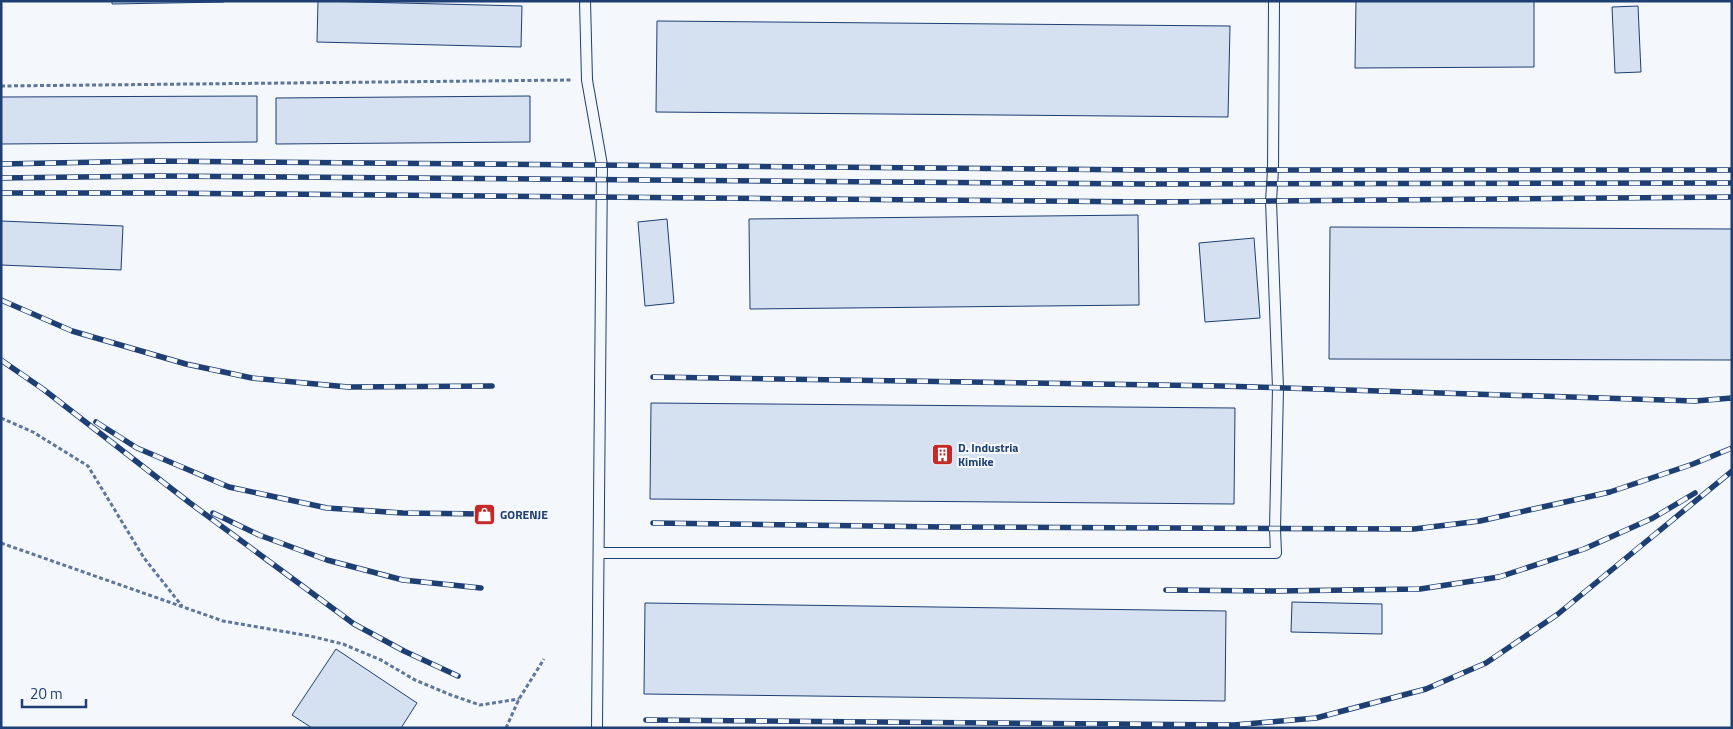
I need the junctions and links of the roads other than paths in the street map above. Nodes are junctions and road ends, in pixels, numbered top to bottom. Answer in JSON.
{"nodes":[{"id":1,"x":585,"y":1,"type":"edge"},
{"id":2,"x":1274,"y":1,"type":"edge"},
{"id":3,"x":600,"y":553,"type":"junction"},
{"id":4,"x":597,"y":728,"type":"edge"}],
"edges":[{"from":1,"to":3,"type":"lane"},
{"from":2,"to":3,"type":"lane"},
{"from":3,"to":4,"type":"lane"}]}
